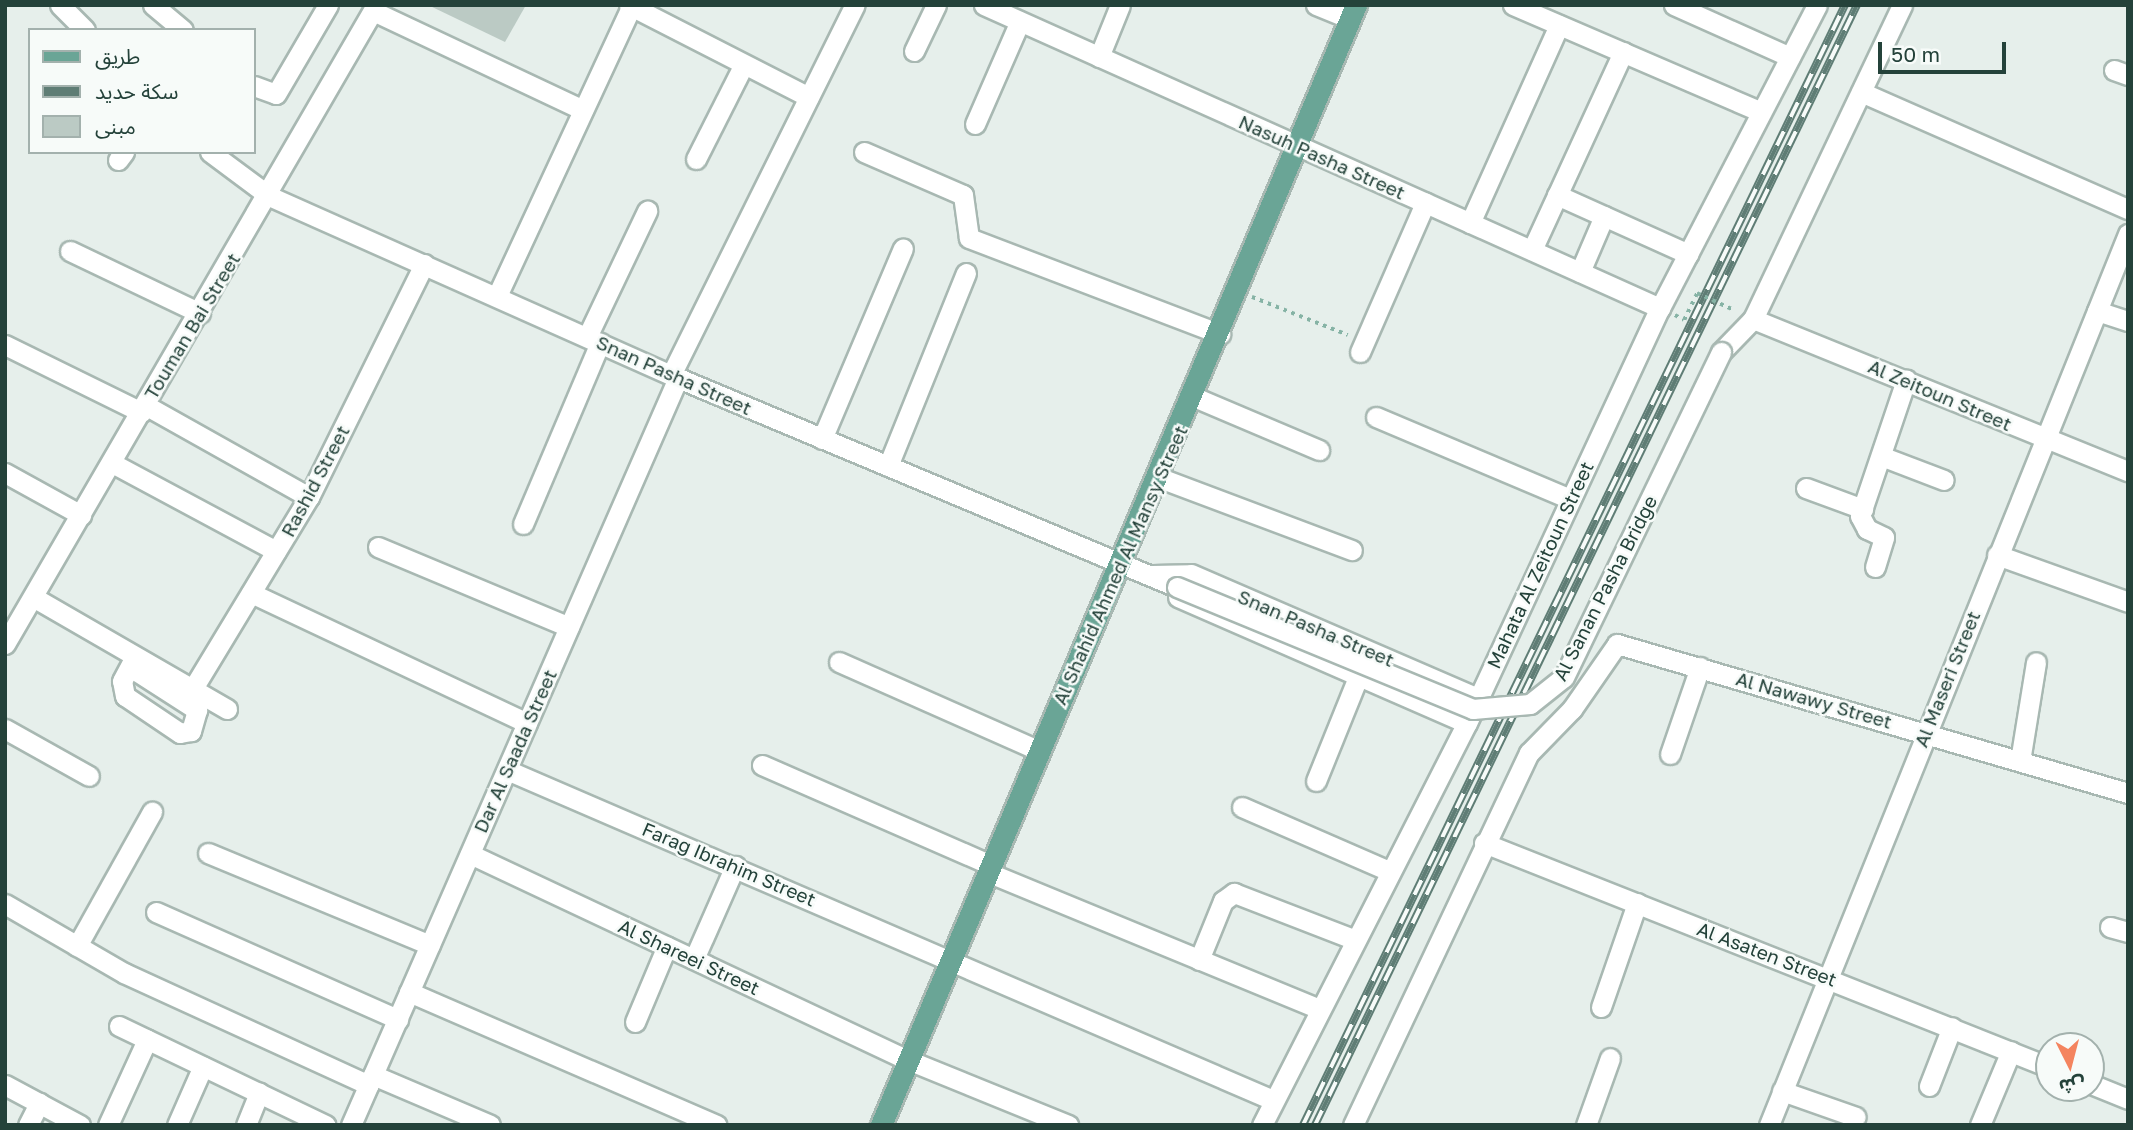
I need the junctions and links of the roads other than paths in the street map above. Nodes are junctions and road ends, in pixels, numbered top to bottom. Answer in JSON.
{"nodes":[{"id":1,"x":60,"y":5,"type":"edge"},
{"id":2,"x":153,"y":5,"type":"edge"},
{"id":3,"x":328,"y":5,"type":"edge"},
{"id":4,"x":855,"y":5,"type":"edge"},
{"id":5,"x":936,"y":5,"type":"edge"},
{"id":6,"x":984,"y":5,"type":"edge"},
{"id":7,"x":1120,"y":5,"type":"edge"},
{"id":8,"x":1316,"y":5,"type":"edge"},
{"id":9,"x":1513,"y":5,"type":"edge"},
{"id":10,"x":1674,"y":5,"type":"edge"},
{"id":11,"x":1817,"y":5,"type":"edge"},
{"id":12,"x":1902,"y":5,"type":"edge"},
{"id":13,"x":375,"y":8,"type":"edge"},
{"id":14,"x":630,"y":8,"type":"edge"},
{"id":15,"x":1353,"y":12,"type":"edge"},
{"id":16,"x":1020,"y":22,"type":"junction"},
{"id":17,"x":1559,"y":25,"type":"junction"},
{"id":18,"x":83,"y":28,"type":"edge"},
{"id":19,"x":181,"y":28,"type":"edge"},
{"id":20,"x":914,"y":51,"type":"dead end"},
{"id":21,"x":1623,"y":52,"type":"junction"},
{"id":22,"x":1099,"y":57,"type":"junction"},
{"id":23,"x":1790,"y":57,"type":"junction"},
{"id":24,"x":743,"y":66,"type":"junction"},
{"id":25,"x":256,"y":87,"type":"edge"},
{"id":26,"x":1861,"y":92,"type":"junction"},
{"id":27,"x":809,"y":97,"type":"junction"},
{"id":28,"x":583,"y":110,"type":"junction"},
{"id":29,"x":1761,"y":112,"type":"junction"},
{"id":30,"x":975,"y":124,"type":"dead end"},
{"id":31,"x":1296,"y":145,"type":"junction"},
{"id":32,"x":864,"y":152,"type":"dead end"},
{"id":33,"x":213,"y":154,"type":"edge"},
{"id":34,"x":696,"y":159,"type":"dead end"},
{"id":35,"x":1557,"y":195,"type":"junction"},
{"id":36,"x":269,"y":196,"type":"junction"},
{"id":37,"x":1425,"y":203,"type":"junction"},
{"id":38,"x":2128,"y":209,"type":"edge"},
{"id":39,"x":646,"y":211,"type":"dead end"},
{"id":40,"x":1604,"y":216,"type":"junction"},
{"id":41,"x":1470,"y":223,"type":"junction"},
{"id":42,"x":2126,"y":246,"type":"edge"},
{"id":43,"x":903,"y":248,"type":"dead end"},
{"id":44,"x":1532,"y":250,"type":"junction"},
{"id":45,"x":69,"y":251,"type":"dead end"},
{"id":46,"x":1688,"y":254,"type":"junction"},
{"id":47,"x":424,"y":264,"type":"junction"},
{"id":48,"x":1580,"y":272,"type":"junction"},
{"id":49,"x":966,"y":273,"type":"dead end"},
{"id":50,"x":496,"y":296,"type":"junction"},
{"id":51,"x":1660,"y":308,"type":"junction"},
{"id":52,"x":2097,"y":311,"type":"junction"},
{"id":53,"x":200,"y":313,"type":"junction"},
{"id":54,"x":1753,"y":318,"type":"junction"},
{"id":55,"x":2128,"y":321,"type":"edge"},
{"id":56,"x":1220,"y":334,"type":"junction"},
{"id":57,"x":593,"y":340,"type":"junction"},
{"id":58,"x":5,"y":345,"type":"edge"},
{"id":59,"x":1360,"y":352,"type":"dead end"},
{"id":60,"x":674,"y":377,"type":"junction"},
{"id":61,"x":1906,"y":380,"type":"junction"},
{"id":62,"x":1194,"y":397,"type":"junction"},
{"id":63,"x":143,"y":409,"type":"junction"},
{"id":64,"x":1376,"y":417,"type":"dead end"},
{"id":65,"x":2043,"y":438,"type":"junction"},
{"id":66,"x":822,"y":439,"type":"junction"},
{"id":67,"x":1319,"y":450,"type":"dead end"},
{"id":68,"x":1881,"y":456,"type":"junction"},
{"id":69,"x":112,"y":463,"type":"junction"},
{"id":70,"x":888,"y":466,"type":"junction"},
{"id":71,"x":2128,"y":471,"type":"edge"},
{"id":72,"x":5,"y":473,"type":"edge"},
{"id":73,"x":1160,"y":478,"type":"junction"},
{"id":74,"x":1944,"y":480,"type":"dead end"},
{"id":75,"x":1806,"y":488,"type":"dead end"},
{"id":76,"x":309,"y":497,"type":"junction"},
{"id":77,"x":1570,"y":499,"type":"junction"},
{"id":78,"x":1863,"y":509,"type":"junction"},
{"id":79,"x":81,"y":515,"type":"junction"},
{"id":80,"x":523,"y":524,"type":"dead end"},
{"id":81,"x":378,"y":547,"type":"dead end"},
{"id":82,"x":1352,"y":550,"type":"dead end"},
{"id":83,"x":276,"y":551,"type":"junction"},
{"id":84,"x":1997,"y":555,"type":"junction"},
{"id":85,"x":1118,"y":562,"type":"junction"},
{"id":86,"x":1875,"y":567,"type":"dead end"},
{"id":87,"x":1151,"y":575,"type":"junction"},
{"id":88,"x":1177,"y":587,"type":"joint"},
{"id":89,"x":251,"y":593,"type":"junction"},
{"id":90,"x":33,"y":597,"type":"junction"},
{"id":91,"x":2128,"y":602,"type":"edge"},
{"id":92,"x":569,"y":627,"type":"junction"},
{"id":93,"x":5,"y":644,"type":"edge"},
{"id":94,"x":839,"y":662,"type":"dead end"},
{"id":95,"x":2036,"y":662,"type":"dead end"},
{"id":96,"x":1700,"y":667,"type":"junction"},
{"id":97,"x":1358,"y":677,"type":"junction"},
{"id":98,"x":192,"y":690,"type":"junction"},
{"id":99,"x":1478,"y":698,"type":"junction"},
{"id":100,"x":227,"y":709,"type":"dead end"},
{"id":101,"x":527,"y":723,"type":"junction"},
{"id":102,"x":1467,"y":723,"type":"junction"},
{"id":103,"x":5,"y":729,"type":"edge"},
{"id":104,"x":1925,"y":733,"type":"junction"},
{"id":105,"x":1038,"y":750,"type":"junction"},
{"id":106,"x":1670,"y":754,"type":"dead end"},
{"id":107,"x":2020,"y":761,"type":"junction"},
{"id":108,"x":762,"y":765,"type":"dead end"},
{"id":109,"x":506,"y":770,"type":"junction"},
{"id":110,"x":89,"y":776,"type":"dead end"},
{"id":111,"x":1315,"y":781,"type":"dead end"},
{"id":112,"x":2128,"y":793,"type":"edge"},
{"id":113,"x":1242,"y":807,"type":"dead end"},
{"id":114,"x":152,"y":812,"type":"dead end"},
{"id":115,"x":1484,"y":843,"type":"junction"},
{"id":116,"x":208,"y":853,"type":"dead end"},
{"id":117,"x":470,"y":854,"type":"junction"},
{"id":118,"x":735,"y":866,"type":"junction"},
{"id":119,"x":989,"y":869,"type":"junction"},
{"id":120,"x":1389,"y":871,"type":"junction"},
{"id":121,"x":1637,"y":903,"type":"junction"},
{"id":122,"x":5,"y":904,"type":"edge"},
{"id":123,"x":156,"y":912,"type":"dead end"},
{"id":124,"x":1353,"y":939,"type":"junction"},
{"id":125,"x":430,"y":945,"type":"junction"},
{"id":126,"x":77,"y":946,"type":"junction"},
{"id":127,"x":667,"y":946,"type":"junction"},
{"id":128,"x":952,"y":957,"type":"junction"},
{"id":129,"x":694,"y":959,"type":"junction"},
{"id":130,"x":1199,"y":960,"type":"junction"},
{"id":131,"x":1827,"y":977,"type":"junction"},
{"id":132,"x":409,"y":992,"type":"junction"},
{"id":133,"x":1601,"y":1007,"type":"dead end"},
{"id":134,"x":1319,"y":1009,"type":"junction"},
{"id":135,"x":398,"y":1019,"type":"junction"},
{"id":136,"x":635,"y":1022,"type":"dead end"},
{"id":137,"x":119,"y":1026,"type":"dead end"},
{"id":138,"x":1952,"y":1027,"type":"junction"},
{"id":139,"x":147,"y":1040,"type":"junction"},
{"id":140,"x":2011,"y":1051,"type":"junction"},
{"id":141,"x":1610,"y":1058,"type":"dead end"},
{"id":142,"x":908,"y":1060,"type":"junction"},
{"id":143,"x":2035,"y":1061,"type":"edge"},
{"id":144,"x":202,"y":1066,"type":"junction"},
{"id":145,"x":371,"y":1080,"type":"junction"},
{"id":146,"x":5,"y":1085,"type":"edge"},
{"id":147,"x":1929,"y":1086,"type":"dead end"},
{"id":148,"x":2105,"y":1090,"type":"edge"},
{"id":149,"x":1782,"y":1091,"type":"junction"},
{"id":150,"x":259,"y":1093,"type":"junction"},
{"id":151,"x":2128,"y":1099,"type":"edge"},
{"id":152,"x":1273,"y":1100,"type":"junction"},
{"id":153,"x":39,"y":1103,"type":"junction"},
{"id":154,"x":1856,"y":1117,"type":"dead end"},
{"id":155,"x":29,"y":1125,"type":"edge"},
{"id":156,"x":80,"y":1125,"type":"edge"},
{"id":157,"x":108,"y":1125,"type":"edge"},
{"id":158,"x":177,"y":1125,"type":"edge"},
{"id":159,"x":246,"y":1125,"type":"edge"},
{"id":160,"x":326,"y":1125,"type":"edge"},
{"id":161,"x":351,"y":1125,"type":"edge"},
{"id":162,"x":490,"y":1125,"type":"edge"},
{"id":163,"x":717,"y":1125,"type":"edge"},
{"id":164,"x":881,"y":1125,"type":"edge"},
{"id":165,"x":1068,"y":1125,"type":"edge"},
{"id":166,"x":1262,"y":1125,"type":"edge"},
{"id":167,"x":1353,"y":1125,"type":"edge"},
{"id":168,"x":1586,"y":1125,"type":"edge"},
{"id":169,"x":1769,"y":1125,"type":"edge"},
{"id":170,"x":1980,"y":1125,"type":"edge"}],
"edges":[{"from":1,"to":18,"type":"street"},
{"from":2,"to":19,"type":"street"},
{"from":3,"to":25,"type":"street"},
{"from":4,"to":27,"type":"street","name":"Dar Al Saada Street"},
{"from":5,"to":20,"type":"street"},
{"from":6,"to":16,"type":"street","name":"Nasuh Pasha Street"},
{"from":7,"to":22,"type":"street"},
{"from":8,"to":15,"type":"street"},
{"from":9,"to":17,"type":"street"},
{"from":10,"to":23,"type":"street"},
{"from":11,"to":23,"type":"street","name":"Mahata Al Zeitoun Street"},
{"from":12,"to":26,"type":"street"},
{"from":13,"to":28,"type":"street"},
{"from":13,"to":36,"type":"street","name":"Touman Bai Street"},
{"from":14,"to":24,"type":"street"},
{"from":14,"to":28,"type":"street"},
{"from":15,"to":31,"type":"main road","name":"Al Shahid Ahmed Al Mansy Street"},
{"from":16,"to":22,"type":"street","name":"Nasuh Pasha Street"},
{"from":16,"to":30,"type":"street"},
{"from":17,"to":21,"type":"street"},
{"from":17,"to":41,"type":"street"},
{"from":21,"to":29,"type":"street"},
{"from":21,"to":35,"type":"street"},
{"from":22,"to":31,"type":"street","name":"Nasuh Pasha Street"},
{"from":23,"to":29,"type":"street","name":"Mahata Al Zeitoun Street"},
{"from":24,"to":27,"type":"street"},
{"from":24,"to":34,"type":"street"},
{"from":26,"to":38,"type":"street"},
{"from":26,"to":54,"type":"street"},
{"from":27,"to":60,"type":"street","name":"Dar Al Saada Street"},
{"from":28,"to":50,"type":"street"},
{"from":29,"to":46,"type":"street","name":"Mahata Al Zeitoun Street"},
{"from":31,"to":37,"type":"street","name":"Nasuh Pasha Street"},
{"from":31,"to":56,"type":"main road","name":"Al Shahid Ahmed Al Mansy Street"},
{"from":32,"to":56,"type":"street"},
{"from":33,"to":36,"type":"street","name":"Snan Pasha Street"},
{"from":35,"to":40,"type":"street"},
{"from":35,"to":44,"type":"street"},
{"from":36,"to":47,"type":"street","name":"Snan Pasha Street"},
{"from":36,"to":53,"type":"street","name":"Touman Bai Street"},
{"from":37,"to":41,"type":"street","name":"Nasuh Pasha Street"},
{"from":37,"to":59,"type":"street"},
{"from":39,"to":57,"type":"street"},
{"from":40,"to":46,"type":"street"},
{"from":40,"to":48,"type":"street"},
{"from":41,"to":44,"type":"street","name":"Nasuh Pasha Street"},
{"from":42,"to":52,"type":"street","name":"Al Maseri Street"},
{"from":43,"to":66,"type":"street"},
{"from":44,"to":48,"type":"street","name":"Nasuh Pasha Street"},
{"from":45,"to":53,"type":"street"},
{"from":46,"to":51,"type":"street","name":"Mahata Al Zeitoun Street"},
{"from":47,"to":50,"type":"street","name":"Snan Pasha Street"},
{"from":47,"to":76,"type":"street","name":"Rashid Street"},
{"from":48,"to":51,"type":"street","name":"Nasuh Pasha Street"},
{"from":49,"to":70,"type":"street"},
{"from":50,"to":57,"type":"street","name":"Snan Pasha Street"},
{"from":51,"to":77,"type":"street","name":"Mahata Al Zeitoun Street"},
{"from":52,"to":55,"type":"street"},
{"from":52,"to":65,"type":"street","name":"Al Maseri Street"},
{"from":53,"to":63,"type":"street","name":"Touman Bai Street"},
{"from":54,"to":61,"type":"street","name":"Al Zeitoun Street"},
{"from":54,"to":88,"type":"street","name":"Al Sanan Pasha Bridge","bridge":true},
{"from":56,"to":62,"type":"main road","name":"Al Shahid Ahmed Al Mansy Street"},
{"from":57,"to":60,"type":"street","name":"Snan Pasha Street"},
{"from":57,"to":80,"type":"street"},
{"from":58,"to":63,"type":"street"},
{"from":60,"to":66,"type":"street","name":"Snan Pasha Street"},
{"from":60,"to":92,"type":"street","name":"Dar Al Saada Street"},
{"from":61,"to":65,"type":"street","name":"Al Zeitoun Street"},
{"from":61,"to":68,"type":"street"},
{"from":62,"to":67,"type":"street"},
{"from":62,"to":73,"type":"main road","name":"Al Shahid Ahmed Al Mansy Street"},
{"from":63,"to":69,"type":"street","name":"Touman Bai Street"},
{"from":63,"to":76,"type":"street"},
{"from":64,"to":77,"type":"street"},
{"from":65,"to":71,"type":"street","name":"Al Zeitoun Street"},
{"from":65,"to":84,"type":"street","name":"Al Maseri Street"},
{"from":66,"to":70,"type":"street","name":"Snan Pasha Street"},
{"from":68,"to":74,"type":"street"},
{"from":68,"to":78,"type":"street"},
{"from":69,"to":79,"type":"street","name":"Touman Bai Street"},
{"from":69,"to":83,"type":"street"},
{"from":70,"to":85,"type":"street","name":"Snan Pasha Street"},
{"from":72,"to":79,"type":"street"},
{"from":73,"to":82,"type":"street"},
{"from":73,"to":85,"type":"main road","name":"Al Shahid Ahmed Al Mansy Street"},
{"from":75,"to":78,"type":"street"},
{"from":76,"to":83,"type":"street","name":"Rashid Street"},
{"from":77,"to":99,"type":"street","name":"Mahata Al Zeitoun Street"},
{"from":78,"to":86,"type":"street"},
{"from":79,"to":90,"type":"street","name":"Touman Bai Street"},
{"from":81,"to":92,"type":"street"},
{"from":83,"to":89,"type":"street","name":"Rashid Street"},
{"from":84,"to":91,"type":"street"},
{"from":84,"to":104,"type":"street","name":"Al Maseri Street"},
{"from":85,"to":87,"type":"street","name":"Snan Pasha Street"},
{"from":85,"to":105,"type":"main road","name":"Al Shahid Ahmed Al Mansy Street"},
{"from":87,"to":88,"type":"street","name":"Snan Pasha Street"},
{"from":87,"to":97,"type":"street","name":"Snan Pasha Street"},
{"from":87,"to":99,"type":"street","name":"Snan Pasha Street"},
{"from":89,"to":98,"type":"street","name":"Rashid Street"},
{"from":89,"to":101,"type":"street"},
{"from":90,"to":93,"type":"street","name":"Touman Bai Street"},
{"from":90,"to":98,"type":"street"},
{"from":92,"to":101,"type":"street","name":"Dar Al Saada Street"},
{"from":94,"to":105,"type":"street"},
{"from":95,"to":107,"type":"street"},
{"from":96,"to":104,"type":"street","name":"Al Nawawy Street"},
{"from":96,"to":106,"type":"street"},
{"from":96,"to":115,"type":"street","name":"Al Nawawy Street"},
{"from":97,"to":102,"type":"street","name":"Snan Pasha Street"},
{"from":97,"to":111,"type":"street"},
{"from":98,"to":100,"type":"street"},
{"from":99,"to":102,"type":"street","name":"Mahata Al Zeitoun Street"},
{"from":101,"to":109,"type":"street","name":"Dar Al Saada Street"},
{"from":102,"to":120,"type":"street","name":"Mahata Al Zeitoun Street"},
{"from":103,"to":110,"type":"street"},
{"from":104,"to":107,"type":"street","name":"Al Nawawy Street"},
{"from":104,"to":131,"type":"street","name":"Al Maseri Street"},
{"from":105,"to":119,"type":"main road","name":"Al Shahid Ahmed Al Mansy Street"},
{"from":107,"to":112,"type":"street","name":"Al Nawawy Street"},
{"from":108,"to":119,"type":"street"},
{"from":109,"to":117,"type":"street","name":"Dar Al Saada Street"},
{"from":109,"to":118,"type":"street","name":"Farag Ibrahim Street"},
{"from":113,"to":120,"type":"street"},
{"from":114,"to":126,"type":"street"},
{"from":115,"to":121,"type":"street","name":"Al Asaten Street"},
{"from":115,"to":167,"type":"street"},
{"from":116,"to":125,"type":"street"},
{"from":117,"to":125,"type":"street","name":"Dar Al Saada Street"},
{"from":117,"to":127,"type":"street","name":"Al Shareei Street"},
{"from":118,"to":128,"type":"street","name":"Farag Ibrahim Street"},
{"from":118,"to":129,"type":"street"},
{"from":119,"to":128,"type":"main road","name":"Al Shahid Ahmed Al Mansy Street"},
{"from":119,"to":130,"type":"street"},
{"from":120,"to":124,"type":"street","name":"Mahata Al Zeitoun Street"},
{"from":121,"to":131,"type":"street","name":"Al Asaten Street"},
{"from":121,"to":133,"type":"street"},
{"from":122,"to":126,"type":"street"},
{"from":123,"to":135,"type":"street"},
{"from":124,"to":130,"type":"street"},
{"from":124,"to":134,"type":"street","name":"Mahata Al Zeitoun Street"},
{"from":125,"to":132,"type":"street","name":"Dar Al Saada Street"},
{"from":126,"to":145,"type":"street"},
{"from":127,"to":129,"type":"street","name":"Al Shareei Street"},
{"from":127,"to":136,"type":"street"},
{"from":128,"to":142,"type":"main road","name":"Al Shahid Ahmed Al Mansy Street"},
{"from":128,"to":152,"type":"street","name":"Farag Ibrahim Street"},
{"from":129,"to":142,"type":"street","name":"Al Shareei Street"},
{"from":130,"to":134,"type":"street"},
{"from":131,"to":138,"type":"street","name":"Al Asaten Street"},
{"from":131,"to":149,"type":"street","name":"Al Maseri Street"},
{"from":132,"to":135,"type":"street","name":"Dar Al Saada Street"},
{"from":132,"to":163,"type":"street"},
{"from":134,"to":152,"type":"street","name":"Mahata Al Zeitoun Street"},
{"from":135,"to":145,"type":"street","name":"Dar Al Saada Street"},
{"from":137,"to":139,"type":"street"},
{"from":138,"to":140,"type":"street","name":"Al Asaten Street"},
{"from":138,"to":147,"type":"street"},
{"from":139,"to":144,"type":"street"},
{"from":139,"to":157,"type":"street"},
{"from":140,"to":143,"type":"street","name":"Al Asaten Street"},
{"from":140,"to":170,"type":"street"},
{"from":141,"to":168,"type":"street"},
{"from":142,"to":164,"type":"main road","name":"Al Shahid Ahmed Al Mansy Street"},
{"from":142,"to":165,"type":"street","name":"Al Shareei Street"},
{"from":144,"to":150,"type":"street"},
{"from":144,"to":158,"type":"street"},
{"from":145,"to":161,"type":"street","name":"Dar Al Saada Street"},
{"from":145,"to":162,"type":"street"},
{"from":146,"to":153,"type":"street"},
{"from":148,"to":151,"type":"street"},
{"from":149,"to":154,"type":"street"},
{"from":149,"to":169,"type":"street","name":"Al Maseri Street"},
{"from":150,"to":159,"type":"street"},
{"from":150,"to":160,"type":"street"},
{"from":152,"to":166,"type":"street","name":"Mahata Al Zeitoun Street"},
{"from":153,"to":155,"type":"street"},
{"from":153,"to":156,"type":"street"}]}
